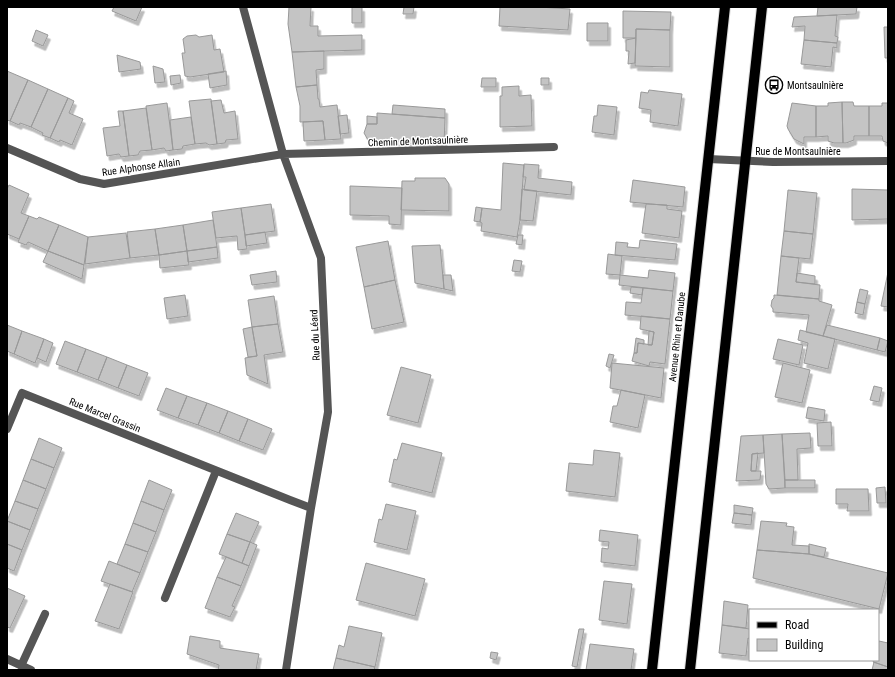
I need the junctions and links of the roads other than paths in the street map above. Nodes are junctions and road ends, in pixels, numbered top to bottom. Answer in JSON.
{"nodes":[{"id":1,"x":243,"y":7,"type":"edge"},
{"id":2,"x":725,"y":7,"type":"edge"},
{"id":3,"x":762,"y":7,"type":"edge"},
{"id":4,"x":554,"y":147,"type":"dead end"},
{"id":5,"x":7,"y":148,"type":"edge"},
{"id":6,"x":283,"y":154,"type":"junction"},
{"id":7,"x":708,"y":159,"type":"junction"},
{"id":8,"x":745,"y":161,"type":"junction"},
{"id":9,"x":888,"y":161,"type":"edge"},
{"id":10,"x":7,"y":429,"type":"edge"},
{"id":11,"x":216,"y":471,"type":"junction"},
{"id":12,"x":311,"y":508,"type":"junction"},
{"id":13,"x":165,"y":598,"type":"dead end"},
{"id":14,"x":45,"y":614,"type":"dead end"},
{"id":15,"x":7,"y":659,"type":"edge"},
{"id":16,"x":21,"y":666,"type":"junction"},
{"id":17,"x":31,"y":670,"type":"edge"},
{"id":18,"x":286,"y":670,"type":"edge"},
{"id":19,"x":652,"y":670,"type":"edge"},
{"id":20,"x":690,"y":670,"type":"edge"}],
"edges":[{"from":1,"to":6,"type":"street","name":"Rue du Léard"},
{"from":2,"to":7,"type":"main road","name":"Avenue Rhin et Danube"},
{"from":3,"to":8,"type":"main road"},
{"from":4,"to":6,"type":"street","name":"Chemin de Montsaulnière"},
{"from":5,"to":6,"type":"street","name":"Rue Alphonse Allain"},
{"from":6,"to":12,"type":"street","name":"Rue du Léard"},
{"from":7,"to":8,"type":"street","name":"Rue de Montsaulnière"},
{"from":7,"to":19,"type":"main road","name":"Avenue Rhin et Danube"},
{"from":8,"to":9,"type":"street","name":"Rue de Montsaulnière"},
{"from":8,"to":20,"type":"main road"},
{"from":10,"to":11,"type":"street","name":"Rue Marcel Grassin"},
{"from":11,"to":12,"type":"street","name":"Rue Marcel Grassin"},
{"from":11,"to":13,"type":"street"},
{"from":12,"to":18,"type":"street","name":"Rue du Léard"},
{"from":14,"to":16,"type":"street"},
{"from":15,"to":16,"type":"street"},
{"from":16,"to":17,"type":"street"}]}
